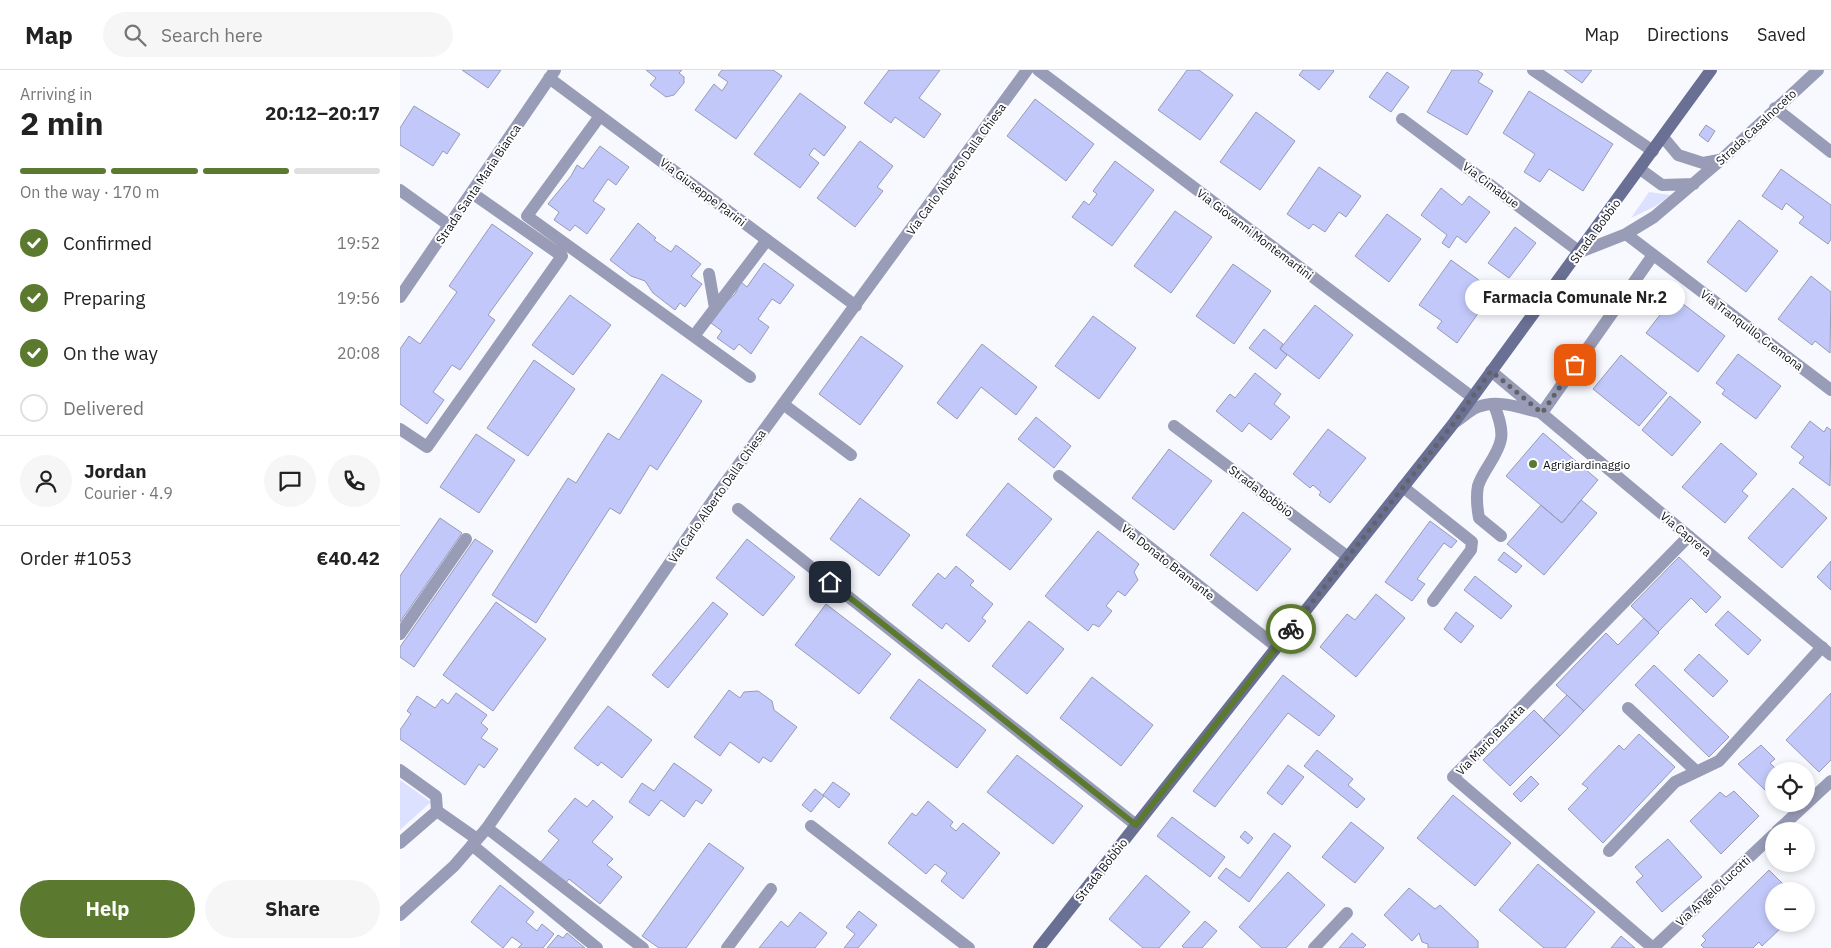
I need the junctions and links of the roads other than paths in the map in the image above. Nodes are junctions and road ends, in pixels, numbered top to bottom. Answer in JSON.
{"nodes":[{"id":1,"x":1027,"y":70,"type":"edge"},
{"id":2,"x":1038,"y":70,"type":"edge"},
{"id":3,"x":1533,"y":70,"type":"edge"},
{"id":4,"x":1711,"y":70,"type":"edge"},
{"id":5,"x":1818,"y":70,"type":"edge"},
{"id":6,"x":552,"y":74,"type":"edge"},
{"id":7,"x":1775,"y":108,"type":"junction"},
{"id":8,"x":600,"y":116,"type":"junction"},
{"id":9,"x":1402,"y":119,"type":"dead end"},
{"id":10,"x":1663,"y":137,"type":"junction"},
{"id":11,"x":1653,"y":151,"type":"junction"},
{"id":12,"x":1831,"y":152,"type":"edge"},
{"id":13,"x":1721,"y":160,"type":"junction"},
{"id":14,"x":1640,"y":169,"type":"junction"},
{"id":15,"x":1694,"y":184,"type":"junction"},
{"id":16,"x":400,"y":190,"type":"edge"},
{"id":17,"x":472,"y":193,"type":"junction"},
{"id":18,"x":450,"y":226,"type":"junction"},
{"id":19,"x":1626,"y":234,"type":"junction"},
{"id":20,"x":767,"y":240,"type":"junction"},
{"id":21,"x":1580,"y":252,"type":"junction"},
{"id":22,"x":1653,"y":255,"type":"junction"},
{"id":23,"x":709,"y":274,"type":"dead end"},
{"id":24,"x":400,"y":297,"type":"edge"},
{"id":25,"x":856,"y":306,"type":"junction"},
{"id":26,"x":715,"y":308,"type":"junction"},
{"id":27,"x":694,"y":336,"type":"junction"},
{"id":28,"x":1491,"y":371,"type":"junction"},
{"id":29,"x":750,"y":377,"type":"dead end"},
{"id":30,"x":1831,"y":390,"type":"edge"},
{"id":31,"x":1472,"y":397,"type":"junction"},
{"id":32,"x":783,"y":404,"type":"junction"},
{"id":33,"x":1494,"y":405,"type":"junction"},
{"id":34,"x":1542,"y":413,"type":"junction"},
{"id":35,"x":1453,"y":424,"type":"junction"},
{"id":36,"x":1174,"y":426,"type":"dead end"},
{"id":37,"x":400,"y":429,"type":"edge"},
{"id":38,"x":851,"y":455,"type":"dead end"},
{"id":39,"x":1059,"y":476,"type":"dead end"},
{"id":40,"x":1403,"y":487,"type":"junction"},
{"id":41,"x":738,"y":509,"type":"dead end"},
{"id":42,"x":1479,"y":518,"type":"junction"},
{"id":43,"x":1501,"y":536,"type":"dead end"},
{"id":44,"x":1689,"y":536,"type":"junction"},
{"id":45,"x":1466,"y":537,"type":"junction"},
{"id":46,"x":466,"y":540,"type":"dead end"},
{"id":47,"x":1348,"y":557,"type":"junction"},
{"id":48,"x":1433,"y":601,"type":"dead end"},
{"id":49,"x":400,"y":634,"type":"edge"},
{"id":50,"x":1277,"y":647,"type":"junction"},
{"id":51,"x":1826,"y":651,"type":"edge"},
{"id":52,"x":1628,"y":708,"type":"dead end"},
{"id":53,"x":400,"y":770,"type":"edge"},
{"id":54,"x":1696,"y":772,"type":"junction"},
{"id":55,"x":1831,"y":780,"type":"edge"},
{"id":56,"x":437,"y":811,"type":"junction"},
{"id":57,"x":1787,"y":822,"type":"edge"},
{"id":58,"x":1136,"y":825,"type":"junction"},
{"id":59,"x":811,"y":826,"type":"dead end"},
{"id":60,"x":486,"y":828,"type":"junction"},
{"id":61,"x":474,"y":842,"type":"junction"},
{"id":62,"x":1765,"y":842,"type":"edge"},
{"id":63,"x":400,"y":843,"type":"edge"},
{"id":64,"x":1610,"y":851,"type":"dead end"},
{"id":65,"x":771,"y":889,"type":"dead end"},
{"id":66,"x":1347,"y":913,"type":"dead end"},
{"id":67,"x":400,"y":915,"type":"edge"},
{"id":68,"x":597,"y":948,"type":"edge"},
{"id":69,"x":643,"y":948,"type":"edge"},
{"id":70,"x":727,"y":948,"type":"edge"},
{"id":71,"x":969,"y":948,"type":"edge"},
{"id":72,"x":1039,"y":948,"type":"edge"},
{"id":73,"x":1314,"y":948,"type":"edge"},
{"id":74,"x":1653,"y":948,"type":"edge"}],
"edges":[{"from":1,"to":25,"type":"street","name":"Via Carlo Alberto Dalla Chiesa"},
{"from":2,"to":31,"type":"street","name":"Via Giovanni Montemartini"},
{"from":3,"to":11,"type":"street"},
{"from":4,"to":10,"type":"main road","name":"Strada Bobbio"},
{"from":5,"to":7,"type":"street","name":"Strada Casalnoceto"},
{"from":6,"to":8,"type":"street","name":"Via Giuseppe Parini"},
{"from":6,"to":17,"type":"street","name":"Strada Santa Maria Bianca"},
{"from":7,"to":12,"type":"street"},
{"from":7,"to":13,"type":"street","name":"Strada Casalnoceto"},
{"from":8,"to":20,"type":"street","name":"Via Giuseppe Parini"},
{"from":8,"to":27,"type":"street"},
{"from":9,"to":21,"type":"street","name":"Via Cimabue"},
{"from":10,"to":11,"type":"main road","name":"Strada Bobbio"},
{"from":10,"to":13,"type":"street"},
{"from":11,"to":14,"type":"main road","name":"Strada Bobbio"},
{"from":13,"to":15,"type":"street","name":"Strada Casalnoceto"},
{"from":14,"to":15,"type":"street"},
{"from":14,"to":21,"type":"main road","name":"Strada Bobbio"},
{"from":15,"to":19,"type":"street","name":"Strada Casalnoceto"},
{"from":16,"to":18,"type":"street"},
{"from":17,"to":18,"type":"street","name":"Strada Santa Maria Bianca"},
{"from":17,"to":37,"type":"street"},
{"from":18,"to":24,"type":"street","name":"Strada Santa Maria Bianca"},
{"from":19,"to":21,"type":"street","name":"Strada Casalnoceto"},
{"from":19,"to":22,"type":"street","name":"Via Tranquillo Cremona"},
{"from":20,"to":25,"type":"street","name":"Via Giuseppe Parini"},
{"from":20,"to":26,"type":"street"},
{"from":21,"to":28,"type":"main road","name":"Strada Bobbio"},
{"from":22,"to":30,"type":"street","name":"Via Tranquillo Cremona"},
{"from":22,"to":34,"type":"street"},
{"from":23,"to":26,"type":"street"},
{"from":25,"to":32,"type":"street","name":"Via Carlo Alberto Dalla Chiesa"},
{"from":26,"to":27,"type":"street"},
{"from":27,"to":29,"type":"street"},
{"from":28,"to":31,"type":"main road","name":"Strada Bobbio"},
{"from":28,"to":34,"type":"street","name":"Via Caprera"},
{"from":31,"to":35,"type":"main road","name":"Strada Bobbio"},
{"from":32,"to":38,"type":"street"},
{"from":32,"to":60,"type":"street","name":"Via Carlo Alberto Dalla Chiesa"},
{"from":33,"to":34,"type":"street","name":"Via Caprera"},
{"from":33,"to":35,"type":"street","name":"Via Caprera"},
{"from":33,"to":42,"type":"street"},
{"from":34,"to":44,"type":"street","name":"Via Caprera"},
{"from":35,"to":40,"type":"main road","name":"Strada Bobbio"},
{"from":36,"to":47,"type":"street","name":"Strada Bobbio"},
{"from":39,"to":50,"type":"street","name":"Via Donato Bramante"},
{"from":40,"to":45,"type":"street"},
{"from":40,"to":47,"type":"main road","name":"Strada Bobbio"},
{"from":41,"to":58,"type":"street"},
{"from":42,"to":43,"type":"street"},
{"from":42,"to":45,"type":"street"},
{"from":44,"to":51,"type":"street","name":"Via Caprera"},
{"from":44,"to":74,"type":"street","name":"Via Mario Baratta"},
{"from":45,"to":48,"type":"street"},
{"from":46,"to":49,"type":"street"},
{"from":47,"to":50,"type":"main road","name":"Strada Bobbio"},
{"from":50,"to":58,"type":"main road","name":"Strada Bobbio"},
{"from":51,"to":54,"type":"street"},
{"from":52,"to":54,"type":"street"},
{"from":53,"to":56,"type":"street"},
{"from":54,"to":64,"type":"street"},
{"from":55,"to":57,"type":"street"},
{"from":56,"to":61,"type":"street"},
{"from":56,"to":63,"type":"street"},
{"from":58,"to":72,"type":"main road","name":"Strada Bobbio"},
{"from":59,"to":71,"type":"street"},
{"from":60,"to":61,"type":"street","name":"Via Carlo Alberto Dalla Chiesa"},
{"from":60,"to":69,"type":"street"},
{"from":61,"to":67,"type":"street","name":"Via Carlo Alberto Dalla Chiesa"},
{"from":61,"to":68,"type":"street"},
{"from":62,"to":74,"type":"street","name":"Via Angelo Lucotti"},
{"from":65,"to":70,"type":"street"},
{"from":66,"to":73,"type":"street"}]}
